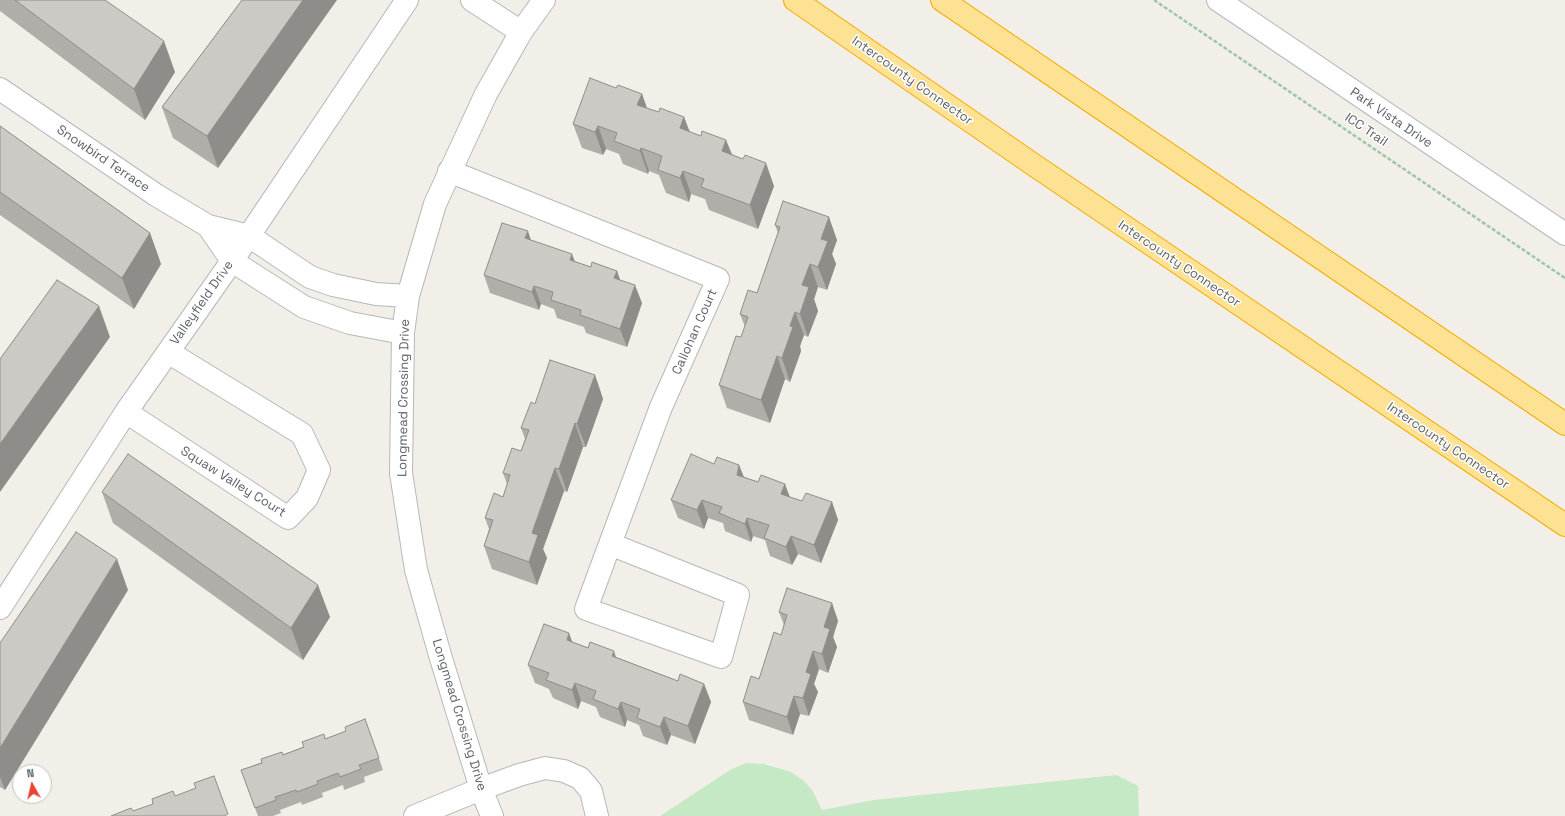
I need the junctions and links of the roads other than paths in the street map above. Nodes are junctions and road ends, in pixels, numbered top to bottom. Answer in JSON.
{"nodes":[{"id":1,"x":407,"y":0,"type":"edge"},
{"id":2,"x":472,"y":0,"type":"edge"},
{"id":3,"x":544,"y":0,"type":"edge"},
{"id":4,"x":795,"y":0,"type":"edge"},
{"id":5,"x":942,"y":0,"type":"edge"},
{"id":6,"x":1218,"y":0,"type":"edge"},
{"id":7,"x":521,"y":32,"type":"junction"},
{"id":8,"x":0,"y":89,"type":"edge"},
{"id":9,"x":449,"y":171,"type":"junction"},
{"id":10,"x":208,"y":226,"type":"junction"},
{"id":11,"x":1565,"y":234,"type":"edge"},
{"id":12,"x":249,"y":236,"type":"junction"},
{"id":13,"x":232,"y":261,"type":"junction"},
{"id":14,"x":408,"y":296,"type":"junction"},
{"id":15,"x":403,"y":333,"type":"junction"},
{"id":16,"x":168,"y":352,"type":"junction"},
{"id":17,"x":126,"y":412,"type":"junction"},
{"id":18,"x":1565,"y":424,"type":"edge"},
{"id":19,"x":1565,"y":525,"type":"edge"},
{"id":20,"x":610,"y":544,"type":"junction"},
{"id":21,"x":0,"y":608,"type":"edge"},
{"id":22,"x":481,"y":789,"type":"junction"},
{"id":23,"x":415,"y":816,"type":"edge"},
{"id":24,"x":492,"y":816,"type":"edge"},
{"id":25,"x":597,"y":816,"type":"edge"}],
"edges":[{"from":1,"to":12,"type":"street","name":"Valleyfield Drive"},
{"from":2,"to":7,"type":"street"},
{"from":3,"to":7,"type":"street","name":"Longmead Crossing Drive"},
{"from":4,"to":19,"type":"highway","name":"Intercounty Connector"},
{"from":5,"to":18,"type":"highway"},
{"from":6,"to":11,"type":"street","name":"Park Vista Drive"},
{"from":7,"to":9,"type":"street","name":"Longmead Crossing Drive"},
{"from":8,"to":10,"type":"street","name":"Snowbird Terrace"},
{"from":9,"to":14,"type":"street","name":"Longmead Crossing Drive"},
{"from":9,"to":20,"type":"street","name":"Callohan Court"},
{"from":10,"to":12,"type":"street","name":"Snowbird Terrace"},
{"from":10,"to":13,"type":"street","name":"Snowbird Terrace"},
{"from":12,"to":13,"type":"street","name":"Valleyfield Drive"},
{"from":12,"to":14,"type":"street","name":"Snowbird Terrace"},
{"from":13,"to":15,"type":"street","name":"Snowbird Terrace"},
{"from":13,"to":16,"type":"street","name":"Valleyfield Drive"},
{"from":14,"to":15,"type":"street","name":"Longmead Crossing Drive"},
{"from":15,"to":22,"type":"street","name":"Longmead Crossing Drive"},
{"from":16,"to":17,"type":"street","name":"Valleyfield Drive"},
{"from":16,"to":17,"type":"street","name":"Squaw Valley Court"},
{"from":17,"to":21,"type":"street","name":"Valleyfield Drive"},
{"from":20,"to":20,"type":"street","name":"Callohan Court"},
{"from":22,"to":23,"type":"street"},
{"from":22,"to":24,"type":"street","name":"Longmead Crossing Drive"},
{"from":22,"to":25,"type":"street"}]}
